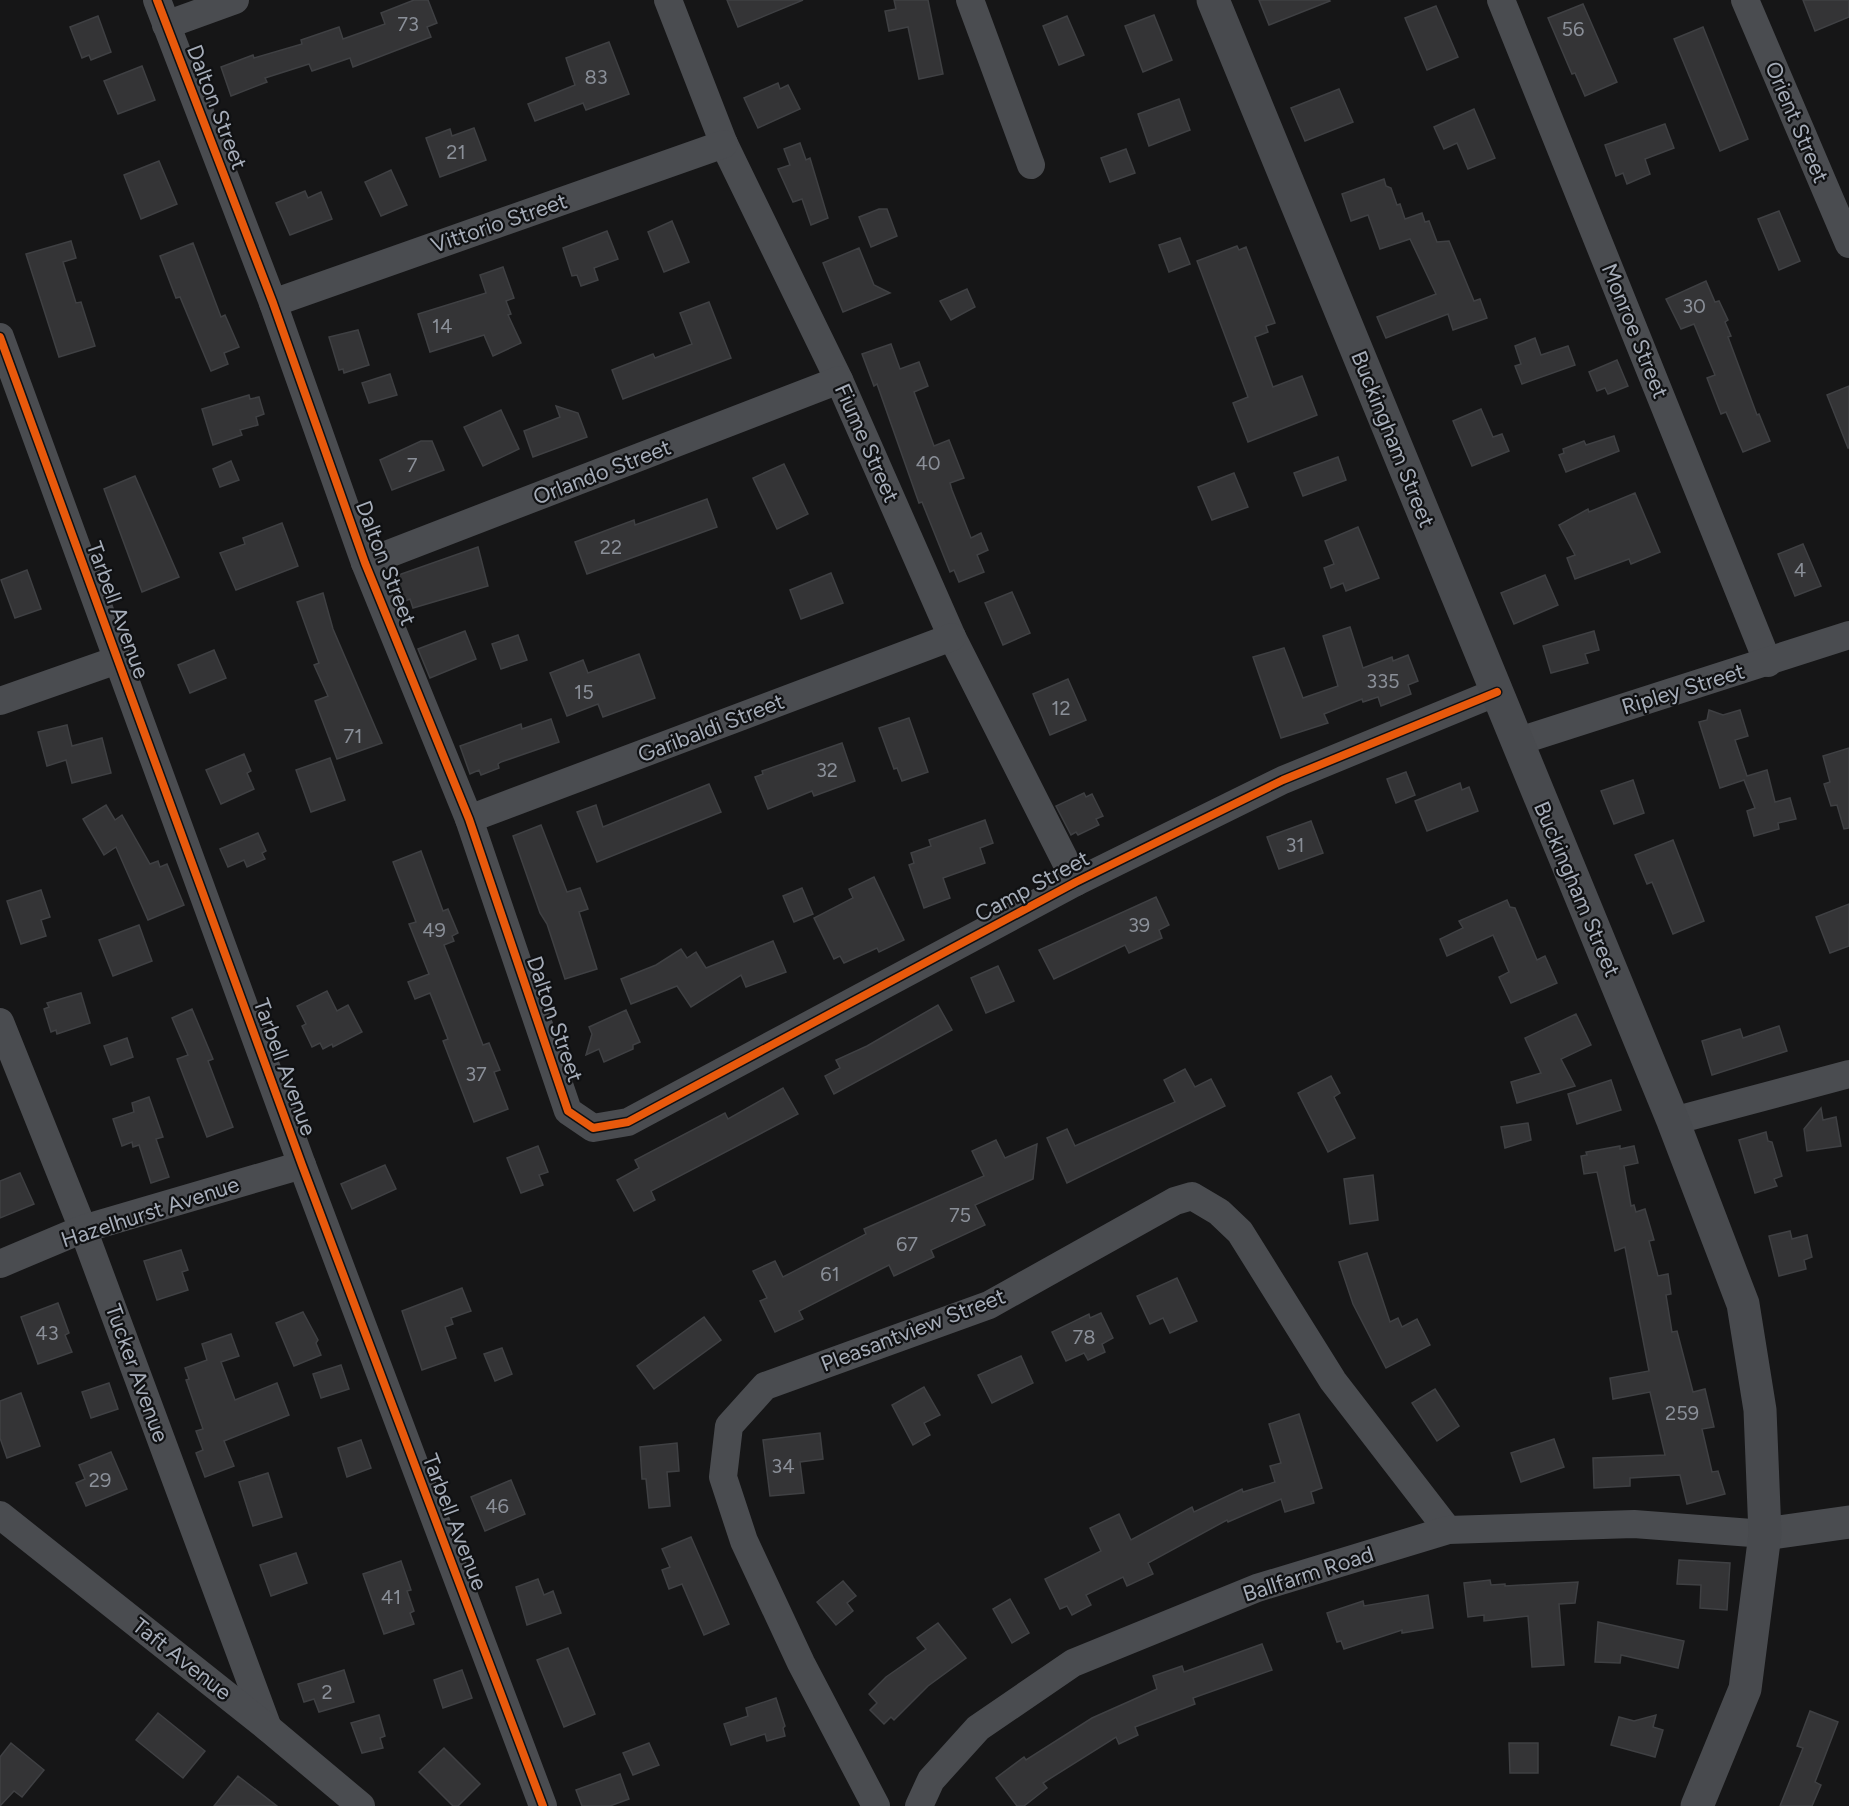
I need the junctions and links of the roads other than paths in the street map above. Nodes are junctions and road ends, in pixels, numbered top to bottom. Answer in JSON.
{"nodes":[{"id":1,"x":235,"y":0,"type":"edge"},
{"id":2,"x":668,"y":0,"type":"edge"},
{"id":3,"x":970,"y":0,"type":"edge"},
{"id":4,"x":1213,"y":0,"type":"edge"},
{"id":5,"x":1501,"y":0,"type":"edge"},
{"id":6,"x":1745,"y":0,"type":"edge"},
{"id":7,"x":161,"y":13,"type":"edge"},
{"id":8,"x":724,"y":144,"type":"junction"},
{"id":9,"x":1031,"y":165,"type":"dead end"},
{"id":10,"x":1849,"y":244,"type":"edge"},
{"id":11,"x":273,"y":303,"type":"junction"},
{"id":12,"x":0,"y":337,"type":"edge"},
{"id":13,"x":839,"y":380,"type":"junction"},
{"id":14,"x":365,"y":563,"type":"junction"},
{"id":15,"x":1849,"y":635,"type":"edge"},
{"id":16,"x":952,"y":637,"type":"junction"},
{"id":17,"x":117,"y":660,"type":"junction"},
{"id":18,"x":1768,"y":663,"type":"junction"},
{"id":19,"x":1497,"y":692,"type":"junction"},
{"id":20,"x":0,"y":701,"type":"edge"},
{"id":21,"x":1516,"y":742,"type":"junction"},
{"id":22,"x":469,"y":819,"type":"junction"},
{"id":23,"x":1076,"y":882,"type":"junction"},
{"id":24,"x":0,"y":1022,"type":"edge"},
{"id":25,"x":1849,"y":1074,"type":"edge"},
{"id":26,"x":1673,"y":1121,"type":"junction"},
{"id":27,"x":592,"y":1128,"type":"joint"},
{"id":28,"x":302,"y":1165,"type":"junction"},
{"id":29,"x":83,"y":1229,"type":"junction"},
{"id":30,"x":0,"y":1264,"type":"edge"},
{"id":31,"x":0,"y":1515,"type":"edge"},
{"id":32,"x":1849,"y":1522,"type":"edge"},
{"id":33,"x":1448,"y":1530,"type":"junction"},
{"id":34,"x":1765,"y":1534,"type":"junction"},
{"id":35,"x":268,"y":1728,"type":"junction"},
{"id":36,"x":361,"y":1806,"type":"edge"},
{"id":37,"x":543,"y":1806,"type":"edge"},
{"id":38,"x":876,"y":1806,"type":"edge"},
{"id":39,"x":919,"y":1806,"type":"edge"},
{"id":40,"x":1698,"y":1806,"type":"edge"}],
"edges":[{"from":1,"to":7,"type":"street"},
{"from":2,"to":8,"type":"street","name":"Fiume Street"},
{"from":3,"to":9,"type":"street"},
{"from":4,"to":19,"type":"main road","name":"Buckingham Street"},
{"from":5,"to":18,"type":"street","name":"Monroe Street"},
{"from":6,"to":10,"type":"street","name":"Orient Street"},
{"from":7,"to":11,"type":"street","name":"Dalton Street"},
{"from":8,"to":11,"type":"street","name":"Vittorio Street"},
{"from":8,"to":13,"type":"street","name":"Fiume Street"},
{"from":11,"to":14,"type":"street","name":"Dalton Street"},
{"from":12,"to":17,"type":"street","name":"Tarbell Avenue"},
{"from":13,"to":14,"type":"street","name":"Orlando Street"},
{"from":13,"to":16,"type":"street","name":"Fiume Street"},
{"from":14,"to":22,"type":"street","name":"Dalton Street"},
{"from":15,"to":18,"type":"street","name":"Ripley Street"},
{"from":16,"to":22,"type":"street","name":"Garibaldi Street"},
{"from":16,"to":23,"type":"street","name":"Fiume Street"},
{"from":17,"to":20,"type":"street"},
{"from":17,"to":28,"type":"street","name":"Tarbell Avenue"},
{"from":18,"to":21,"type":"street","name":"Ripley Street"},
{"from":19,"to":21,"type":"main road","name":"Buckingham Street"},
{"from":19,"to":23,"type":"street","name":"Camp Street"},
{"from":21,"to":26,"type":"main road","name":"Buckingham Street"},
{"from":22,"to":27,"type":"street","name":"Dalton Street"},
{"from":23,"to":27,"type":"street","name":"Camp Street"},
{"from":24,"to":29,"type":"street","name":"Tucker Avenue"},
{"from":25,"to":26,"type":"street"},
{"from":26,"to":34,"type":"main road","name":"Buckingham Street"},
{"from":28,"to":29,"type":"street","name":"Hazelhurst Avenue"},
{"from":28,"to":37,"type":"street","name":"Tarbell Avenue"},
{"from":29,"to":30,"type":"street","name":"Hazelhurst Avenue"},
{"from":29,"to":35,"type":"street","name":"Tucker Avenue"},
{"from":31,"to":35,"type":"street","name":"Taft Avenue"},
{"from":32,"to":34,"type":"street"},
{"from":33,"to":34,"type":"street","name":"Ballfarm Road"},
{"from":33,"to":38,"type":"street","name":"Pleasantview Street"},
{"from":33,"to":39,"type":"street","name":"Ballfarm Road"},
{"from":34,"to":40,"type":"main road","name":"Buckingham Street"},
{"from":35,"to":36,"type":"street","name":"Taft Avenue"}]}
